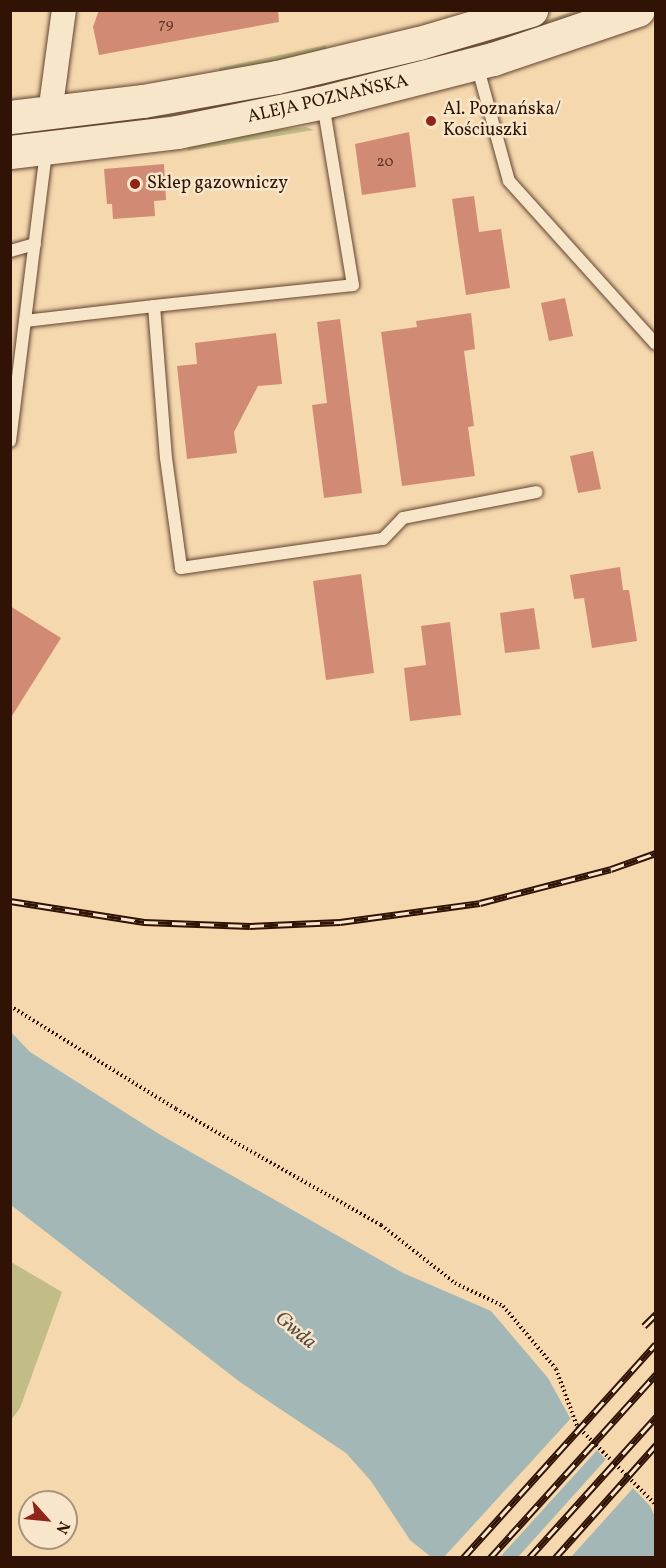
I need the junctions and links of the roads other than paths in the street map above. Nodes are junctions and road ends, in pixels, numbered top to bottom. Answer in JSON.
{"nodes":[{"id":1,"x":64,"y":10,"type":"edge"},
{"id":2,"x":531,"y":10,"type":"edge"},
{"id":3,"x":638,"y":10,"type":"edge"},
{"id":4,"x":474,"y":19,"type":"edge"},
{"id":5,"x":477,"y":63,"type":"junction"},
{"id":6,"x":323,"y":102,"type":"junction"},
{"id":7,"x":50,"y":113,"type":"junction"},
{"id":8,"x":10,"y":117,"type":"edge"},
{"id":9,"x":46,"y":149,"type":"junction"},
{"id":10,"x":10,"y":152,"type":"edge"},
{"id":11,"x":35,"y":244,"type":"junction"},
{"id":12,"x":10,"y":251,"type":"edge"},
{"id":13,"x":154,"y":306,"type":"junction"},
{"id":14,"x":25,"y":321,"type":"junction"},
{"id":15,"x":656,"y":344,"type":"edge"},
{"id":16,"x":10,"y":441,"type":"edge"},
{"id":17,"x":537,"y":492,"type":"dead end"}],
"edges":[{"from":1,"to":7,"type":"street"},
{"from":2,"to":4,"type":"main road","name":"ALEJA POZNAŃSKA"},
{"from":3,"to":5,"type":"main road","name":"ALEJA POZNAŃSKA"},
{"from":4,"to":7,"type":"main road","name":"ALEJA POZNAŃSKA"},
{"from":5,"to":6,"type":"main road","name":"ALEJA POZNAŃSKA"},
{"from":5,"to":15,"type":"lane"},
{"from":6,"to":9,"type":"main road","name":"ALEJA POZNAŃSKA"},
{"from":6,"to":13,"type":"lane"},
{"from":7,"to":8,"type":"main road","name":"ALEJA POZNAŃSKA"},
{"from":7,"to":9,"type":"main road"},
{"from":9,"to":10,"type":"main road","name":"ALEJA POZNAŃSKA"},
{"from":9,"to":11,"type":"lane"},
{"from":11,"to":12,"type":"lane"},
{"from":11,"to":14,"type":"lane"},
{"from":13,"to":14,"type":"lane"},
{"from":13,"to":17,"type":"lane"},
{"from":14,"to":16,"type":"lane"}]}
